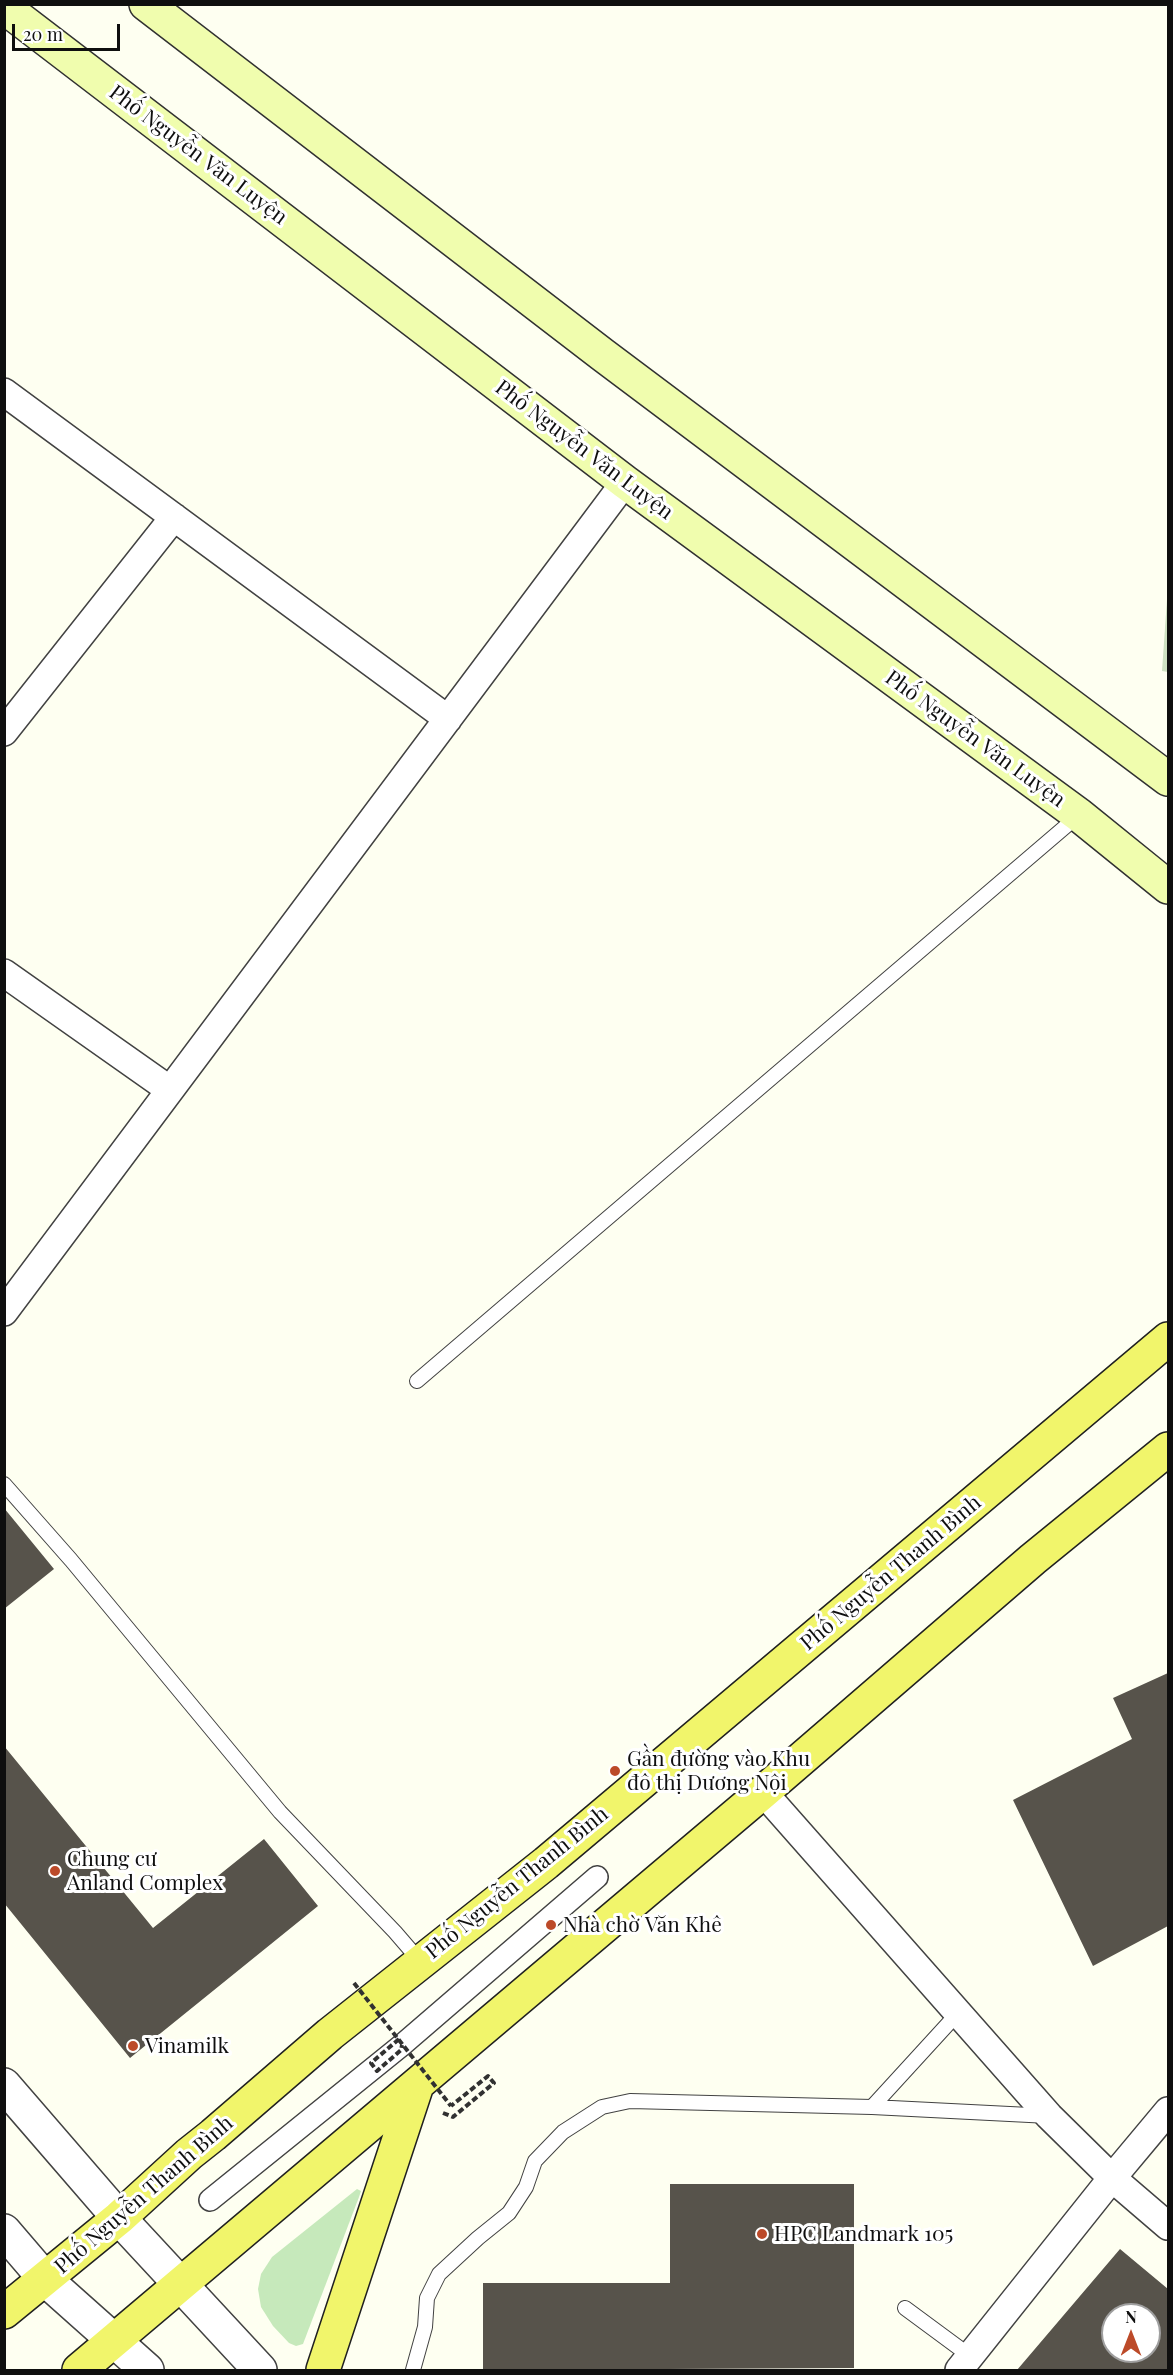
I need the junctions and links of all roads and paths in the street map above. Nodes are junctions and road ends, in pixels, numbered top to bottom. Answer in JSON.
{"nodes":[{"id":1,"x":146,"y":4,"type":"edge"},
{"id":2,"x":4,"y":7,"type":"edge"},
{"id":3,"x":4,"y":392,"type":"edge"},
{"id":4,"x":625,"y":482,"type":"junction"},
{"id":5,"x":174,"y":517,"type":"junction"},
{"id":6,"x":448,"y":719,"type":"junction"},
{"id":7,"x":4,"y":732,"type":"edge"},
{"id":8,"x":1168,"y":780,"type":"edge"},
{"id":9,"x":1080,"y":815,"type":"junction"},
{"id":10,"x":1168,"y":887,"type":"edge"},
{"id":11,"x":4,"y":973,"type":"edge"},
{"id":12,"x":170,"y":1090,"type":"junction"},
{"id":13,"x":4,"y":1312,"type":"edge"},
{"id":14,"x":1168,"y":1339,"type":"edge"},
{"id":15,"x":417,"y":1381,"type":"dead end"},
{"id":16,"x":1168,"y":1449,"type":"edge"},
{"id":17,"x":4,"y":1484,"type":"edge"},
{"id":18,"x":763,"y":1792,"type":"junction"},
{"id":19,"x":597,"y":1877,"type":"dead end"},
{"id":20,"x":420,"y":1961,"type":"junction"},
{"id":21,"x":354,"y":1983,"type":"dead end"},
{"id":22,"x":957,"y":2013,"type":"junction"},
{"id":23,"x":400,"y":2042,"type":"junction"},
{"id":24,"x":418,"y":2083,"type":"junction"},
{"id":25,"x":4,"y":2085,"type":"edge"},
{"id":26,"x":872,"y":2107,"type":"junction"},
{"id":27,"x":1168,"y":2111,"type":"edge"},
{"id":28,"x":442,"y":2113,"type":"dead end"},
{"id":29,"x":1049,"y":2116,"type":"junction"},
{"id":30,"x":1112,"y":2178,"type":"junction"},
{"id":31,"x":210,"y":2200,"type":"dead end"},
{"id":32,"x":119,"y":2218,"type":"junction"},
{"id":33,"x":1168,"y":2226,"type":"edge"},
{"id":34,"x":4,"y":2231,"type":"edge"},
{"id":35,"x":46,"y":2280,"type":"junction"},
{"id":36,"x":181,"y":2283,"type":"junction"},
{"id":37,"x":905,"y":2308,"type":"dead end"},
{"id":38,"x":4,"y":2312,"type":"edge"},
{"id":39,"x":113,"y":2340,"type":"junction"},
{"id":40,"x":965,"y":2363,"type":"edge"},
{"id":41,"x":79,"y":2370,"type":"edge"},
{"id":42,"x":147,"y":2370,"type":"edge"},
{"id":43,"x":260,"y":2370,"type":"edge"},
{"id":44,"x":323,"y":2370,"type":"edge"},
{"id":45,"x":412,"y":2370,"type":"edge"}],
"edges":[{"from":1,"to":8,"type":"main road"},
{"from":2,"to":4,"type":"main road","name":"Phố Nguyễn Văn Luyện"},
{"from":3,"to":5,"type":"street"},
{"from":4,"to":6,"type":"street"},
{"from":4,"to":9,"type":"main road","name":"Phố Nguyễn Văn Luyện"},
{"from":5,"to":6,"type":"street"},
{"from":5,"to":7,"type":"street"},
{"from":6,"to":12,"type":"street"},
{"from":9,"to":10,"type":"main road","name":"Phố Nguyễn Văn Luyện"},
{"from":9,"to":15,"type":"lane"},
{"from":11,"to":12,"type":"street"},
{"from":12,"to":13,"type":"street"},
{"from":14,"to":20,"type":"main road","name":"Phố Nguyễn Thanh Bình"},
{"from":16,"to":18,"type":"main road"},
{"from":17,"to":20,"type":"lane"},
{"from":18,"to":22,"type":"street"},
{"from":18,"to":24,"type":"main road"},
{"from":19,"to":23,"type":"street"},
{"from":20,"to":32,"type":"main road","name":"Phố Nguyễn Thanh Bình"},
{"from":21,"to":23,"type":"path","bridge":true},
{"from":22,"to":26,"type":"lane"},
{"from":22,"to":29,"type":"street"},
{"from":23,"to":23,"type":"path","bridge":true},
{"from":23,"to":28,"type":"path","bridge":true},
{"from":23,"to":31,"type":"street"},
{"from":24,"to":36,"type":"main road"},
{"from":24,"to":44,"type":"main road"},
{"from":25,"to":32,"type":"street"},
{"from":26,"to":29,"type":"lane"},
{"from":26,"to":45,"type":"lane"},
{"from":27,"to":30,"type":"street"},
{"from":29,"to":30,"type":"street"},
{"from":30,"to":33,"type":"street"},
{"from":30,"to":40,"type":"street"},
{"from":32,"to":35,"type":"main road","name":"Phố Nguyễn Thanh Bình"},
{"from":32,"to":36,"type":"street"},
{"from":34,"to":35,"type":"street"},
{"from":35,"to":38,"type":"main road","name":"Phố Nguyễn Thanh Bình"},
{"from":35,"to":39,"type":"street"},
{"from":36,"to":39,"type":"main road"},
{"from":36,"to":43,"type":"street"},
{"from":37,"to":40,"type":"lane"},
{"from":39,"to":41,"type":"main road"},
{"from":39,"to":42,"type":"street"}]}
